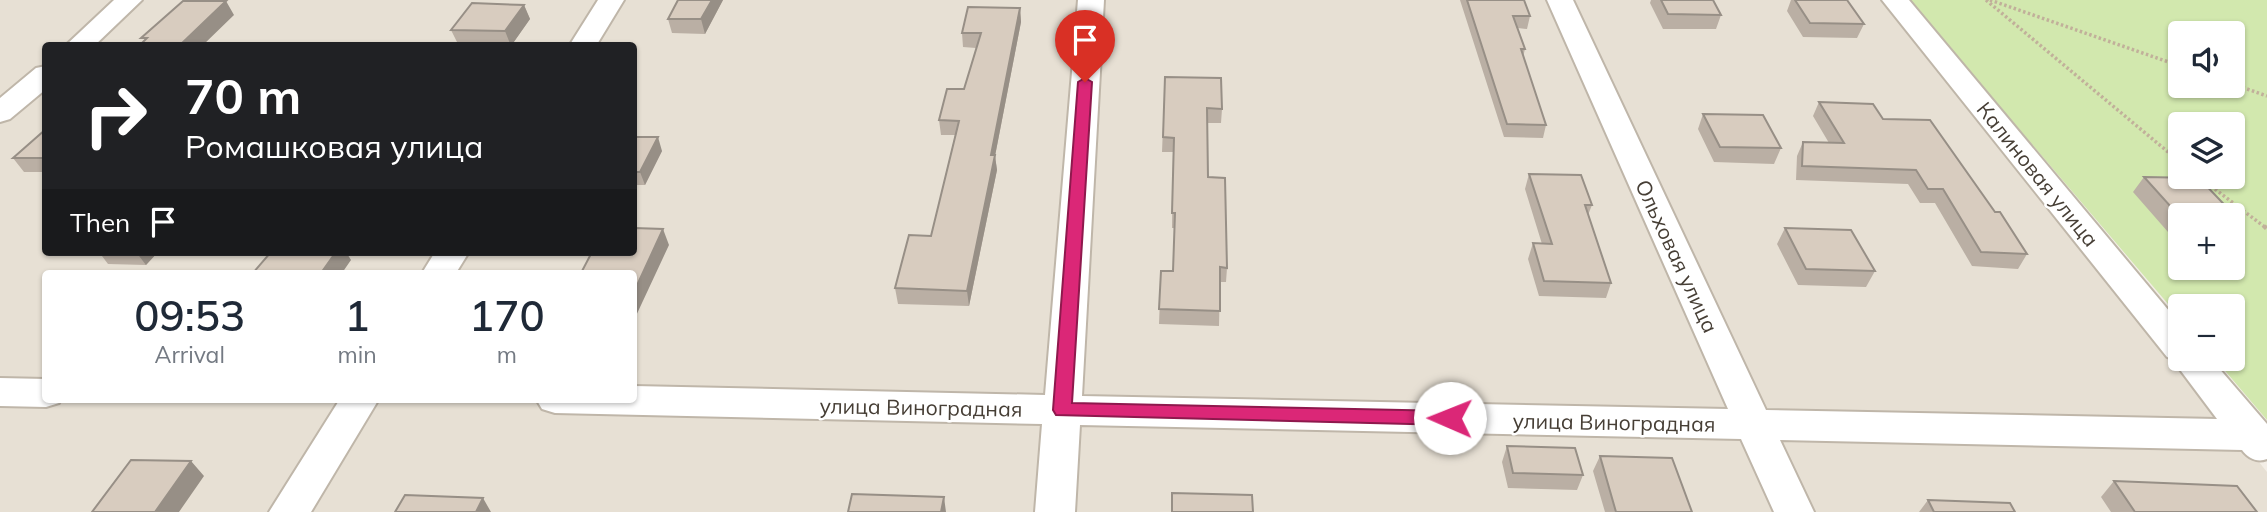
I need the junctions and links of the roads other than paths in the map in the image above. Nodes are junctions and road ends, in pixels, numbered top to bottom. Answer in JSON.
{"nodes":[{"id":1,"x":130,"y":0,"type":"edge"},
{"id":2,"x":611,"y":0,"type":"edge"},
{"id":3,"x":1091,"y":0,"type":"edge"},
{"id":4,"x":1560,"y":0,"type":"edge"},
{"id":5,"x":1895,"y":0,"type":"edge"},
{"id":6,"x":83,"y":42,"type":"edge"},
{"id":7,"x":585,"y":42,"type":"edge"},
{"id":8,"x":42,"y":77,"type":"edge"},
{"id":9,"x":0,"y":113,"type":"edge"},
{"id":10,"x":2168,"y":333,"type":"edge"},
{"id":11,"x":2200,"y":371,"type":"edge"},
{"id":12,"x":0,"y":392,"type":"edge"},
{"id":13,"x":42,"y":393,"type":"edge"},
{"id":14,"x":637,"y":401,"type":"edge"},
{"id":15,"x":357,"y":403,"type":"edge"},
{"id":16,"x":1062,"y":410,"type":"junction"},
{"id":17,"x":1754,"y":425,"type":"junction"},
{"id":18,"x":2260,"y":444,"type":"edge"},
{"id":19,"x":289,"y":512,"type":"edge"},
{"id":20,"x":1055,"y":512,"type":"edge"},
{"id":21,"x":1794,"y":512,"type":"edge"}],
"edges":[{"from":1,"to":6,"type":"street"},
{"from":2,"to":7,"type":"street"},
{"from":3,"to":16,"type":"street"},
{"from":4,"to":17,"type":"street","name":"Ольховая улица"},
{"from":5,"to":10,"type":"street","name":"Калиновая улица"},
{"from":8,"to":9,"type":"street"},
{"from":11,"to":18,"type":"street"},
{"from":12,"to":13,"type":"street"},
{"from":14,"to":16,"type":"street","name":"улица Виноградная"},
{"from":15,"to":19,"type":"street"},
{"from":16,"to":17,"type":"street","name":"улица Виноградная"},
{"from":16,"to":20,"type":"street"},
{"from":17,"to":18,"type":"street","name":"улица Виноградная"},
{"from":17,"to":21,"type":"street","name":"Ольховая улица"}]}
